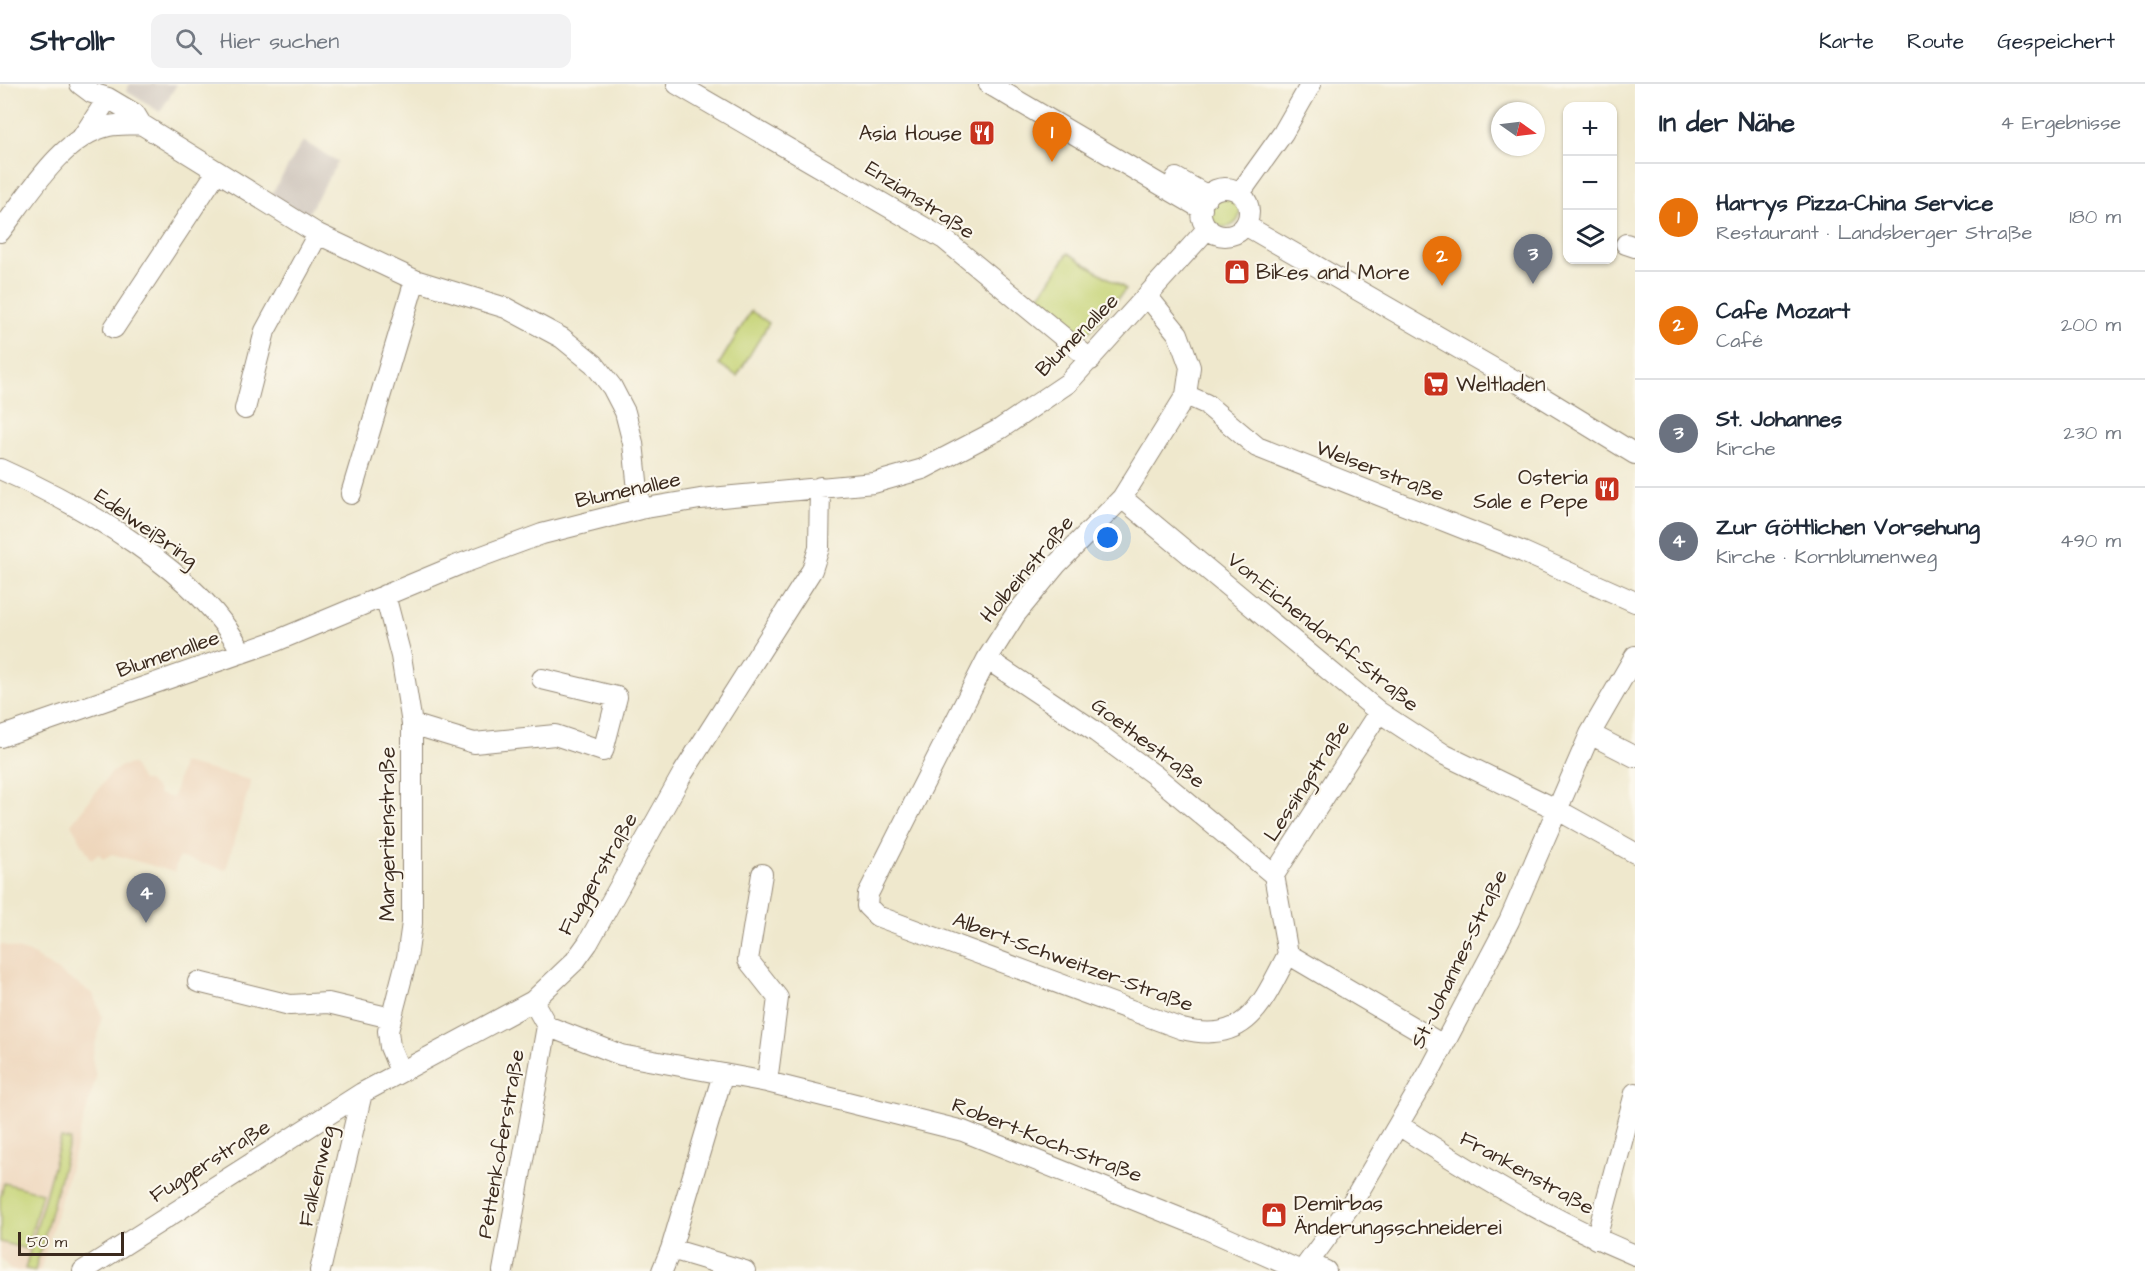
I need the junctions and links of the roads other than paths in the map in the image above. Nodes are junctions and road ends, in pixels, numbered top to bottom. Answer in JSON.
{"nodes":[{"id":1,"x":80,"y":84,"type":"edge"},
{"id":2,"x":677,"y":84,"type":"edge"},
{"id":3,"x":989,"y":84,"type":"edge"},
{"id":4,"x":1013,"y":84,"type":"edge"},
{"id":5,"x":1311,"y":84,"type":"edge"},
{"id":6,"x":108,"y":98,"type":"junction"},
{"id":7,"x":141,"y":124,"type":"junction"},
{"id":8,"x":83,"y":136,"type":"junction"},
{"id":9,"x":216,"y":173,"type":"junction"},
{"id":10,"x":1240,"y":193,"type":"junction"},
{"id":11,"x":1205,"y":202,"type":"junction"},
{"id":12,"x":1245,"y":225,"type":"junction"},
{"id":13,"x":1208,"y":228,"type":"junction"},
{"id":14,"x":0,"y":232,"type":"edge"},
{"id":15,"x":318,"y":234,"type":"junction"},
{"id":16,"x":415,"y":280,"type":"junction"},
{"id":17,"x":1148,"y":297,"type":"junction"},
{"id":18,"x":114,"y":328,"type":"dead end"},
{"id":19,"x":1091,"y":360,"type":"junction"},
{"id":20,"x":1186,"y":394,"type":"junction"},
{"id":21,"x":245,"y":409,"type":"dead end"},
{"id":22,"x":1635,"y":454,"type":"edge"},
{"id":23,"x":0,"y":469,"type":"edge"},
{"id":24,"x":820,"y":487,"type":"junction"},
{"id":25,"x":351,"y":494,"type":"dead end"},
{"id":26,"x":1122,"y":498,"type":"junction"},
{"id":27,"x":640,"y":509,"type":"junction"},
{"id":28,"x":384,"y":595,"type":"junction"},
{"id":29,"x":1635,"y":602,"type":"edge"},
{"id":30,"x":242,"y":653,"type":"junction"},
{"id":31,"x":1635,"y":656,"type":"edge"},
{"id":32,"x":987,"y":659,"type":"junction"},
{"id":33,"x":542,"y":679,"type":"dead end"},
{"id":34,"x":1379,"y":712,"type":"junction"},
{"id":35,"x":412,"y":724,"type":"junction"},
{"id":36,"x":1590,"y":734,"type":"junction"},
{"id":37,"x":0,"y":737,"type":"edge"},
{"id":38,"x":1635,"y":757,"type":"edge"},
{"id":39,"x":1556,"y":809,"type":"junction"},
{"id":40,"x":1635,"y":853,"type":"edge"},
{"id":41,"x":762,"y":874,"type":"dead end"},
{"id":42,"x":1274,"y":875,"type":"junction"},
{"id":43,"x":877,"y":916,"type":"joint"},
{"id":44,"x":1287,"y":954,"type":"junction"},
{"id":45,"x":198,"y":982,"type":"dead end"},
{"id":46,"x":533,"y":1001,"type":"junction"},
{"id":47,"x":391,"y":1018,"type":"junction"},
{"id":48,"x":547,"y":1026,"type":"junction"},
{"id":49,"x":1443,"y":1045,"type":"junction"},
{"id":50,"x":400,"y":1071,"type":"junction"},
{"id":51,"x":723,"y":1074,"type":"junction"},
{"id":52,"x":767,"y":1082,"type":"junction"},
{"id":53,"x":362,"y":1093,"type":"junction"},
{"id":54,"x":1635,"y":1093,"type":"edge"},
{"id":55,"x":1400,"y":1126,"type":"junction"},
{"id":56,"x":1596,"y":1239,"type":"junction"},
{"id":57,"x":671,"y":1249,"type":"junction"},
{"id":58,"x":1635,"y":1255,"type":"edge"},
{"id":59,"x":1310,"y":1269,"type":"edge"},
{"id":60,"x":83,"y":1271,"type":"edge"},
{"id":61,"x":320,"y":1271,"type":"edge"},
{"id":62,"x":503,"y":1271,"type":"edge"},
{"id":63,"x":662,"y":1271,"type":"edge"},
{"id":64,"x":745,"y":1271,"type":"edge"}],
"edges":[{"from":1,"to":6,"type":"street"},
{"from":2,"to":19,"type":"street","name":"Enzianstraße"},
{"from":3,"to":11,"type":"street"},
{"from":4,"to":11,"type":"street"},
{"from":5,"to":10,"type":"street"},
{"from":6,"to":7,"type":"street"},
{"from":6,"to":8,"type":"street"},
{"from":7,"to":8,"type":"street"},
{"from":7,"to":9,"type":"street"},
{"from":8,"to":14,"type":"street"},
{"from":9,"to":15,"type":"street"},
{"from":9,"to":18,"type":"street"},
{"from":10,"to":11,"type":"street"},
{"from":10,"to":12,"type":"street"},
{"from":11,"to":13,"type":"street"},
{"from":12,"to":13,"type":"street"},
{"from":12,"to":22,"type":"street"},
{"from":13,"to":17,"type":"street","name":"Blumenallee"},
{"from":15,"to":16,"type":"street"},
{"from":15,"to":21,"type":"street"},
{"from":16,"to":25,"type":"street"},
{"from":16,"to":27,"type":"street"},
{"from":17,"to":19,"type":"street","name":"Blumenallee"},
{"from":17,"to":20,"type":"street","name":"Holbeinstraße"},
{"from":19,"to":24,"type":"street","name":"Blumenallee"},
{"from":20,"to":26,"type":"street","name":"Holbeinstraße"},
{"from":20,"to":29,"type":"street","name":"Welserstraße"},
{"from":23,"to":30,"type":"street","name":"Edelweißring"},
{"from":24,"to":27,"type":"street","name":"Blumenallee"},
{"from":24,"to":46,"type":"street","name":"Fuggerstraße"},
{"from":26,"to":32,"type":"street","name":"Holbeinstraße"},
{"from":26,"to":34,"type":"street","name":"Von-Eichendorff-Straße"},
{"from":27,"to":28,"type":"street","name":"Blumenallee"},
{"from":28,"to":30,"type":"street","name":"Blumenallee"},
{"from":28,"to":35,"type":"street","name":"Margeritenstraße"},
{"from":30,"to":37,"type":"street","name":"Blumenallee"},
{"from":31,"to":36,"type":"street","name":"St.-Johannes-Straße"},
{"from":32,"to":42,"type":"street","name":"Goethestraße"},
{"from":32,"to":43,"type":"street","name":"Holbeinstraße"},
{"from":33,"to":35,"type":"street"},
{"from":34,"to":39,"type":"street","name":"Von-Eichendorff-Straße"},
{"from":34,"to":42,"type":"street","name":"Lessingstraße"},
{"from":35,"to":47,"type":"street","name":"Margeritenstraße"},
{"from":36,"to":38,"type":"street"},
{"from":36,"to":39,"type":"street","name":"St.-Johannes-Straße"},
{"from":39,"to":40,"type":"street","name":"Von-Eichendorff-Straße"},
{"from":39,"to":49,"type":"street","name":"St.-Johannes-Straße"},
{"from":41,"to":52,"type":"street"},
{"from":42,"to":44,"type":"street"},
{"from":43,"to":44,"type":"street","name":"Albert-Schweitzer-Straße"},
{"from":44,"to":49,"type":"street"},
{"from":45,"to":47,"type":"street"},
{"from":46,"to":48,"type":"street"},
{"from":46,"to":50,"type":"street","name":"Fuggerstraße"},
{"from":47,"to":50,"type":"street","name":"Margeritenstraße"},
{"from":48,"to":51,"type":"street","name":"Robert-Koch-Straße"},
{"from":48,"to":62,"type":"street","name":"Pettenkoferstraße"},
{"from":49,"to":55,"type":"street","name":"St.-Johannes-Straße"},
{"from":50,"to":53,"type":"street","name":"Fuggerstraße"},
{"from":51,"to":52,"type":"street","name":"Robert-Koch-Straße"},
{"from":51,"to":57,"type":"street"},
{"from":52,"to":59,"type":"street","name":"Robert-Koch-Straße"},
{"from":53,"to":60,"type":"street","name":"Fuggerstraße"},
{"from":53,"to":61,"type":"street","name":"Falkenweg"},
{"from":54,"to":56,"type":"street"},
{"from":55,"to":56,"type":"street","name":"Frankenstraße"},
{"from":55,"to":59,"type":"street","name":"St.-Johannes-Straße"},
{"from":56,"to":58,"type":"street","name":"Frankenstraße"},
{"from":57,"to":63,"type":"street"},
{"from":57,"to":64,"type":"street"}]}
